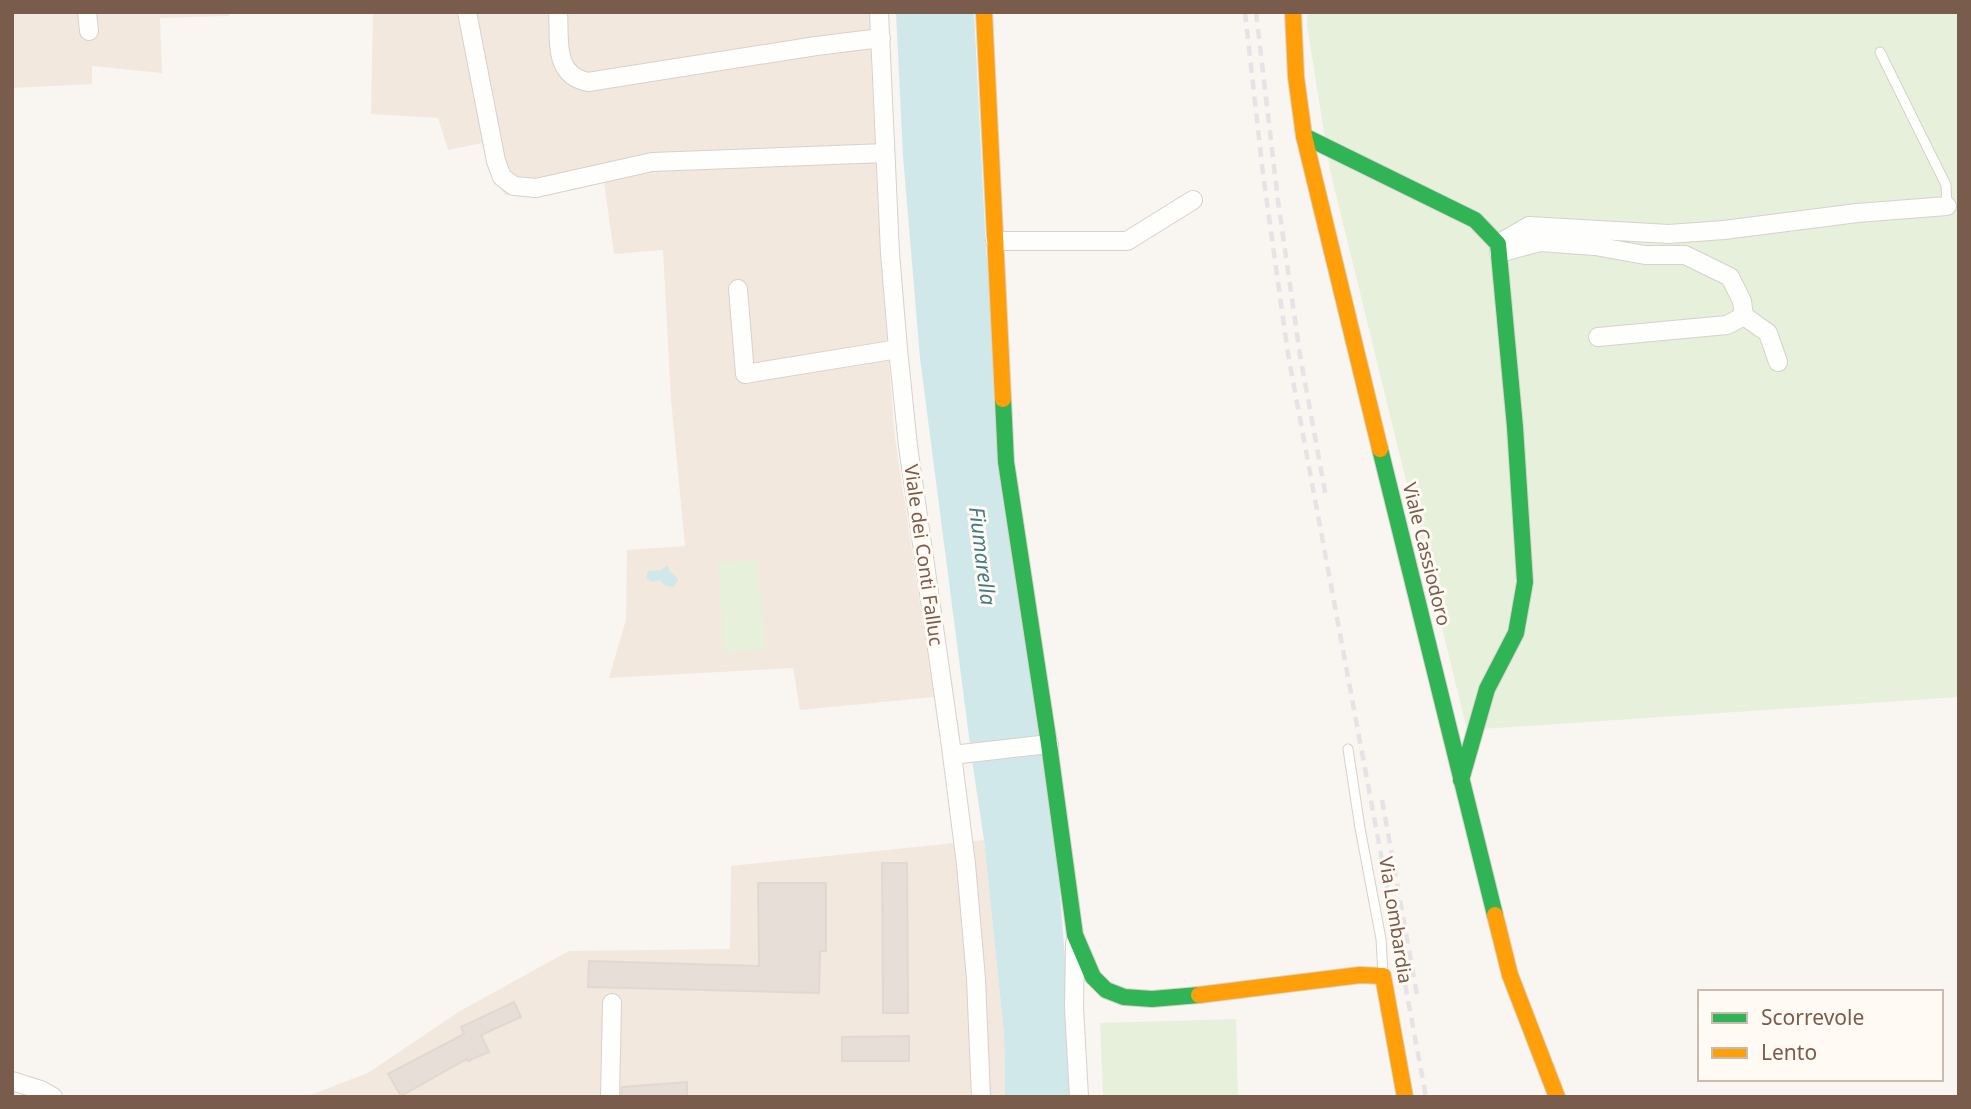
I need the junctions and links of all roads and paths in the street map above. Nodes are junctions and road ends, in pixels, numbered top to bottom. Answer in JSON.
{"nodes":[{"id":1,"x":87,"y":12,"type":"edge"},
{"id":2,"x":467,"y":12,"type":"edge"},
{"id":3,"x":558,"y":12,"type":"edge"},
{"id":4,"x":879,"y":12,"type":"edge"},
{"id":5,"x":984,"y":12,"type":"edge"},
{"id":6,"x":1293,"y":12,"type":"edge"},
{"id":7,"x":89,"y":31,"type":"dead end"},
{"id":8,"x":881,"y":38,"type":"junction"},
{"id":9,"x":1880,"y":52,"type":"dead end"},
{"id":10,"x":1304,"y":136,"type":"junction"},
{"id":11,"x":885,"y":153,"type":"junction"},
{"id":12,"x":1193,"y":201,"type":"dead end"},
{"id":13,"x":1947,"y":206,"type":"joint"},
{"id":14,"x":995,"y":242,"type":"junction"},
{"id":15,"x":1498,"y":248,"type":"junction"},
{"id":16,"x":738,"y":289,"type":"dead end"},
{"id":17,"x":1744,"y":316,"type":"junction"},
{"id":18,"x":1598,"y":337,"type":"dead end"},
{"id":19,"x":898,"y":349,"type":"junction"},
{"id":20,"x":1778,"y":362,"type":"dead end"},
{"id":21,"x":1046,"y":744,"type":"junction"},
{"id":22,"x":1348,"y":749,"type":"dead end"},
{"id":23,"x":961,"y":755,"type":"junction"},
{"id":24,"x":1461,"y":782,"type":"junction"},
{"id":25,"x":1075,"y":935,"type":"junction"},
{"id":26,"x":1383,"y":976,"type":"junction"},
{"id":27,"x":612,"y":1003,"type":"dead end"},
{"id":28,"x":12,"y":1081,"type":"edge"},
{"id":29,"x":53,"y":1097,"type":"edge"},
{"id":30,"x":610,"y":1097,"type":"edge"},
{"id":31,"x":981,"y":1097,"type":"edge"},
{"id":32,"x":1079,"y":1097,"type":"edge"},
{"id":33,"x":1405,"y":1097,"type":"edge"},
{"id":34,"x":1557,"y":1097,"type":"edge"}],
"edges":[{"from":1,"to":7,"type":"street"},
{"from":2,"to":11,"type":"street"},
{"from":3,"to":8,"type":"street"},
{"from":4,"to":8,"type":"street","name":"Viale dei Conti Falluc"},
{"from":5,"to":14,"type":"street"},
{"from":6,"to":10,"type":"street","name":"Viale Cassiodoro"},
{"from":8,"to":11,"type":"street","name":"Viale dei Conti Falluc"},
{"from":9,"to":13,"type":"lane"},
{"from":10,"to":15,"type":"street"},
{"from":10,"to":24,"type":"street","name":"Viale Cassiodoro"},
{"from":11,"to":19,"type":"street","name":"Viale dei Conti Falluc"},
{"from":12,"to":14,"type":"street"},
{"from":13,"to":15,"type":"street"},
{"from":14,"to":21,"type":"street"},
{"from":15,"to":17,"type":"street"},
{"from":15,"to":24,"type":"street"},
{"from":16,"to":19,"type":"street"},
{"from":17,"to":18,"type":"street"},
{"from":17,"to":20,"type":"street"},
{"from":19,"to":23,"type":"street","name":"Viale dei Conti Falluc"},
{"from":21,"to":23,"type":"street"},
{"from":21,"to":25,"type":"street"},
{"from":22,"to":26,"type":"lane","name":"Via Lombardia"},
{"from":23,"to":31,"type":"street","name":"Viale dei Conti Falluc"},
{"from":24,"to":34,"type":"street","name":"Viale Cassiodoro"},
{"from":25,"to":26,"type":"street"},
{"from":25,"to":32,"type":"street"},
{"from":26,"to":33,"type":"street","name":"Via Lombardia"},
{"from":27,"to":30,"type":"street"},
{"from":28,"to":29,"type":"street"}]}
